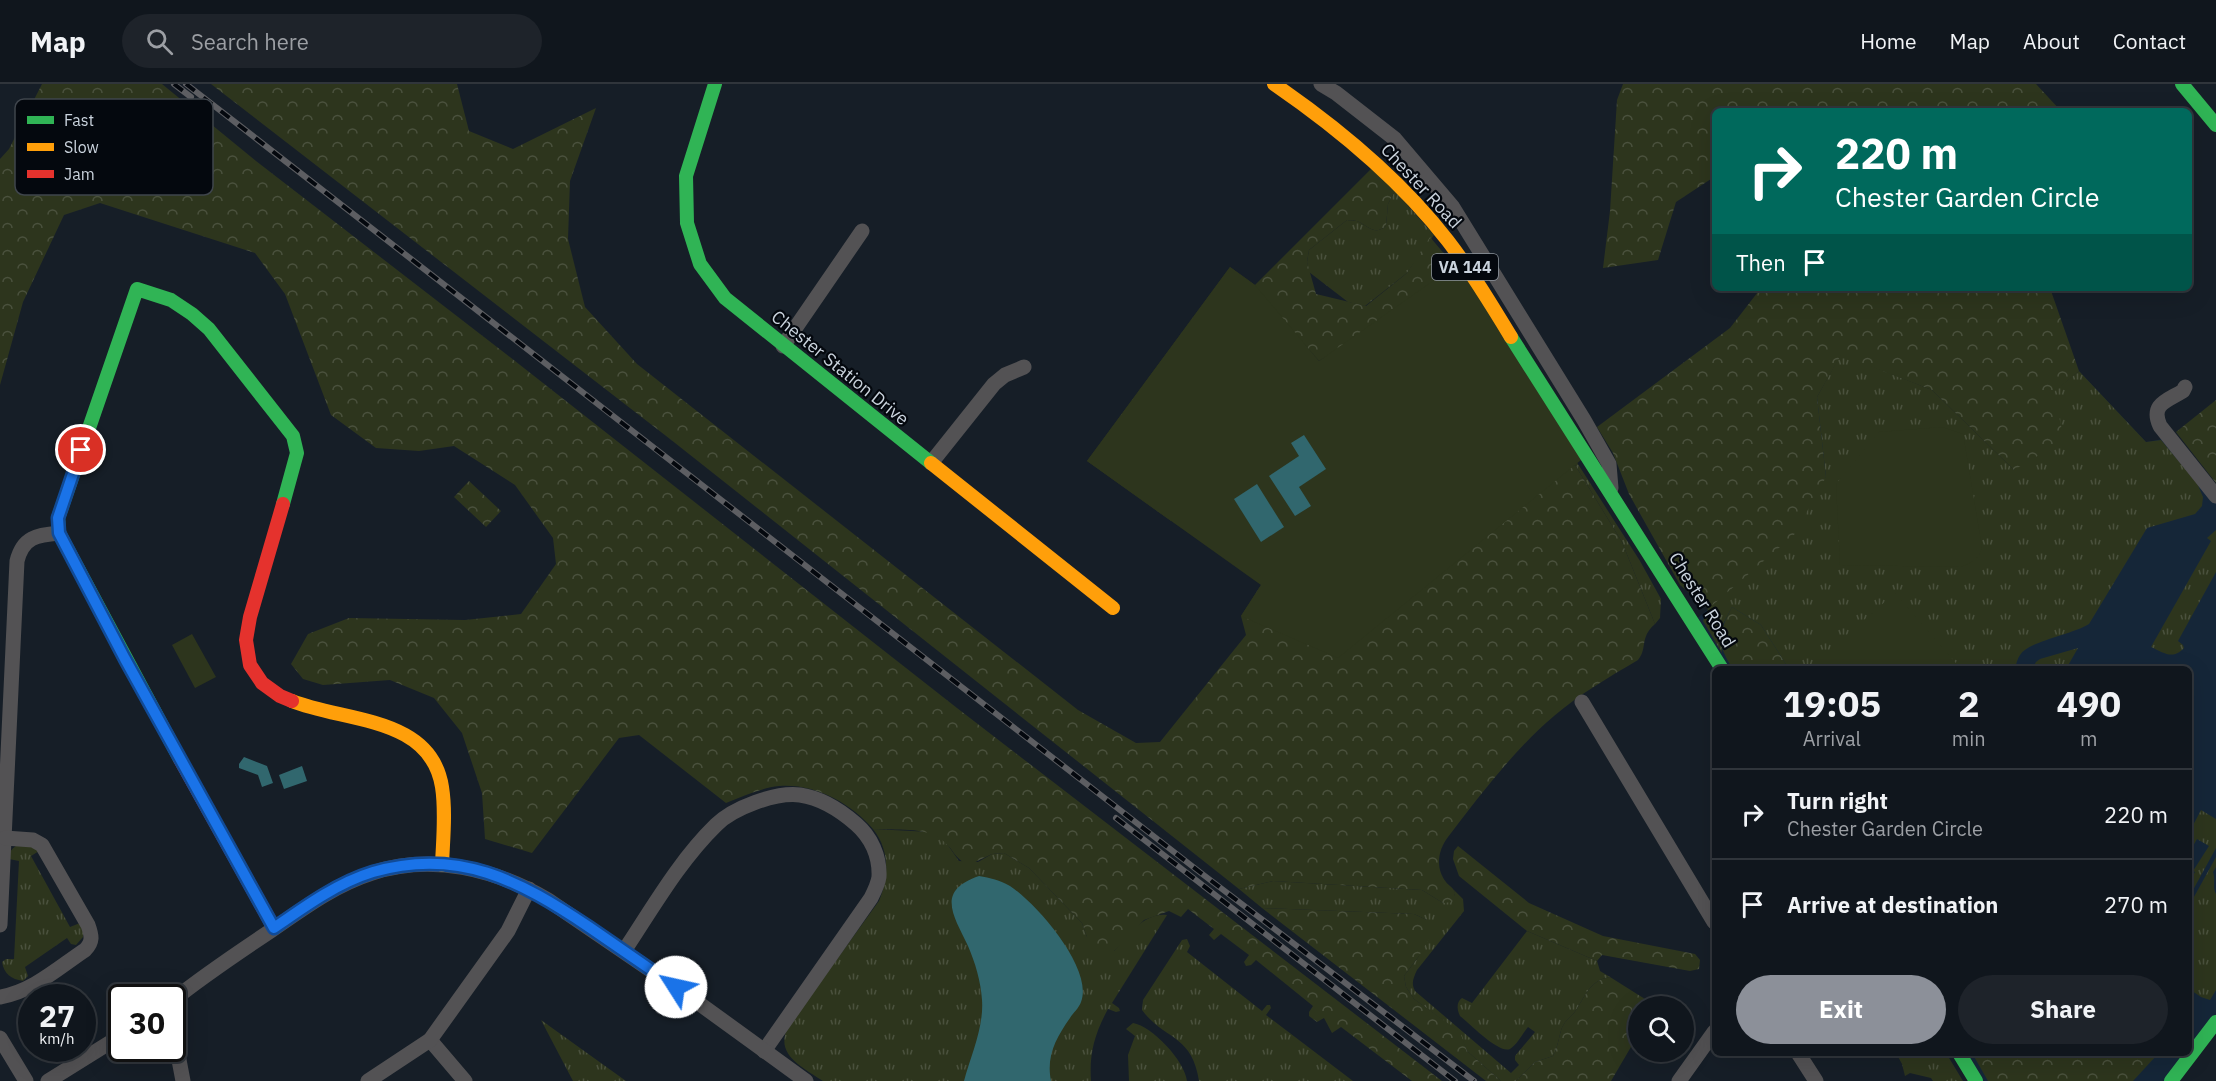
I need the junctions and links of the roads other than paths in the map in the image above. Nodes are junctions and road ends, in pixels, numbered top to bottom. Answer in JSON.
{"nodes":[{"id":1,"x":715,"y":84,"type":"edge"},
{"id":2,"x":1274,"y":84,"type":"edge"},
{"id":3,"x":1321,"y":84,"type":"edge"},
{"id":4,"x":2182,"y":84,"type":"edge"},
{"id":5,"x":2216,"y":125,"type":"edge"},
{"id":6,"x":1452,"y":206,"type":"junction"},
{"id":7,"x":1435,"y":225,"type":"junction"},
{"id":8,"x":862,"y":231,"type":"dead end"},
{"id":9,"x":783,"y":346,"type":"junction"},
{"id":10,"x":1023,"y":368,"type":"dead end"},
{"id":11,"x":2185,"y":387,"type":"dead end"},
{"id":12,"x":931,"y":463,"type":"junction"},
{"id":13,"x":1611,"y":491,"type":"junction"},
{"id":14,"x":2216,"y":496,"type":"edge"},
{"id":15,"x":59,"y":533,"type":"junction"},
{"id":16,"x":1113,"y":608,"type":"dead end"},
{"id":17,"x":1720,"y":666,"type":"edge"},
{"id":18,"x":1582,"y":702,"type":"dead end"},
{"id":19,"x":4,"y":838,"type":"junction"},
{"id":20,"x":442,"y":865,"type":"junction"},
{"id":21,"x":529,"y":889,"type":"junction"},
{"id":22,"x":1712,"y":919,"type":"edge"},
{"id":23,"x":0,"y":925,"type":"edge"},
{"id":24,"x":274,"y":928,"type":"junction"},
{"id":25,"x":624,"y":951,"type":"junction"},
{"id":26,"x":186,"y":990,"type":"edge"},
{"id":27,"x":0,"y":998,"type":"edge"},
{"id":28,"x":2215,"y":1028,"type":"edge"},
{"id":29,"x":1712,"y":1035,"type":"edge"},
{"id":30,"x":0,"y":1038,"type":"edge"},
{"id":31,"x":430,"y":1040,"type":"junction"},
{"id":32,"x":108,"y":1044,"type":"edge"},
{"id":33,"x":764,"y":1051,"type":"junction"},
{"id":34,"x":1800,"y":1056,"type":"edge"},
{"id":35,"x":1961,"y":1056,"type":"edge"},
{"id":36,"x":2192,"y":1056,"type":"edge"},
{"id":37,"x":2192,"y":1056,"type":"edge"},
{"id":38,"x":179,"y":1062,"type":"edge"},
{"id":39,"x":26,"y":1081,"type":"edge"},
{"id":40,"x":48,"y":1081,"type":"edge"},
{"id":41,"x":183,"y":1081,"type":"edge"},
{"id":42,"x":368,"y":1081,"type":"edge"},
{"id":43,"x":465,"y":1081,"type":"edge"},
{"id":44,"x":806,"y":1081,"type":"edge"},
{"id":45,"x":1679,"y":1081,"type":"edge"},
{"id":46,"x":1816,"y":1081,"type":"edge"},
{"id":47,"x":1976,"y":1081,"type":"edge"},
{"id":48,"x":2171,"y":1081,"type":"edge"}],
"edges":[{"from":1,"to":9,"type":"street","name":"Chester Station Drive"},
{"from":2,"to":7,"type":"street","name":"Chester Road","number":"VA 144"},
{"from":3,"to":6,"type":"street","name":"Chester Road","number":"VA 144"},
{"from":4,"to":5,"type":"street"},
{"from":6,"to":7,"type":"street"},
{"from":6,"to":13,"type":"street","name":"Chester Road","number":"VA 144"},
{"from":7,"to":13,"type":"street","name":"Chester Road","number":"VA 144"},
{"from":8,"to":9,"type":"street"},
{"from":9,"to":12,"type":"street","name":"Chester Station Drive"},
{"from":10,"to":12,"type":"street"},
{"from":11,"to":14,"type":"street"},
{"from":12,"to":16,"type":"street","name":"Chester Station Drive"},
{"from":13,"to":17,"type":"street","name":"Chester Road","number":"VA 144"},
{"from":15,"to":19,"type":"street"},
{"from":15,"to":20,"type":"street"},
{"from":15,"to":24,"type":"street"},
{"from":18,"to":22,"type":"street"},
{"from":19,"to":23,"type":"street"},
{"from":19,"to":27,"type":"street"},
{"from":20,"to":21,"type":"street"},
{"from":20,"to":24,"type":"street"},
{"from":21,"to":25,"type":"street"},
{"from":21,"to":31,"type":"street"},
{"from":24,"to":26,"type":"street"},
{"from":25,"to":33,"type":"street"},
{"from":25,"to":33,"type":"street"},
{"from":28,"to":36,"type":"street"},
{"from":29,"to":45,"type":"street"},
{"from":30,"to":39,"type":"street"},
{"from":31,"to":42,"type":"street"},
{"from":31,"to":43,"type":"street"},
{"from":32,"to":40,"type":"street"},
{"from":33,"to":44,"type":"street"},
{"from":34,"to":46,"type":"street"},
{"from":35,"to":47,"type":"street"},
{"from":37,"to":48,"type":"street"},
{"from":38,"to":41,"type":"street"}]}
